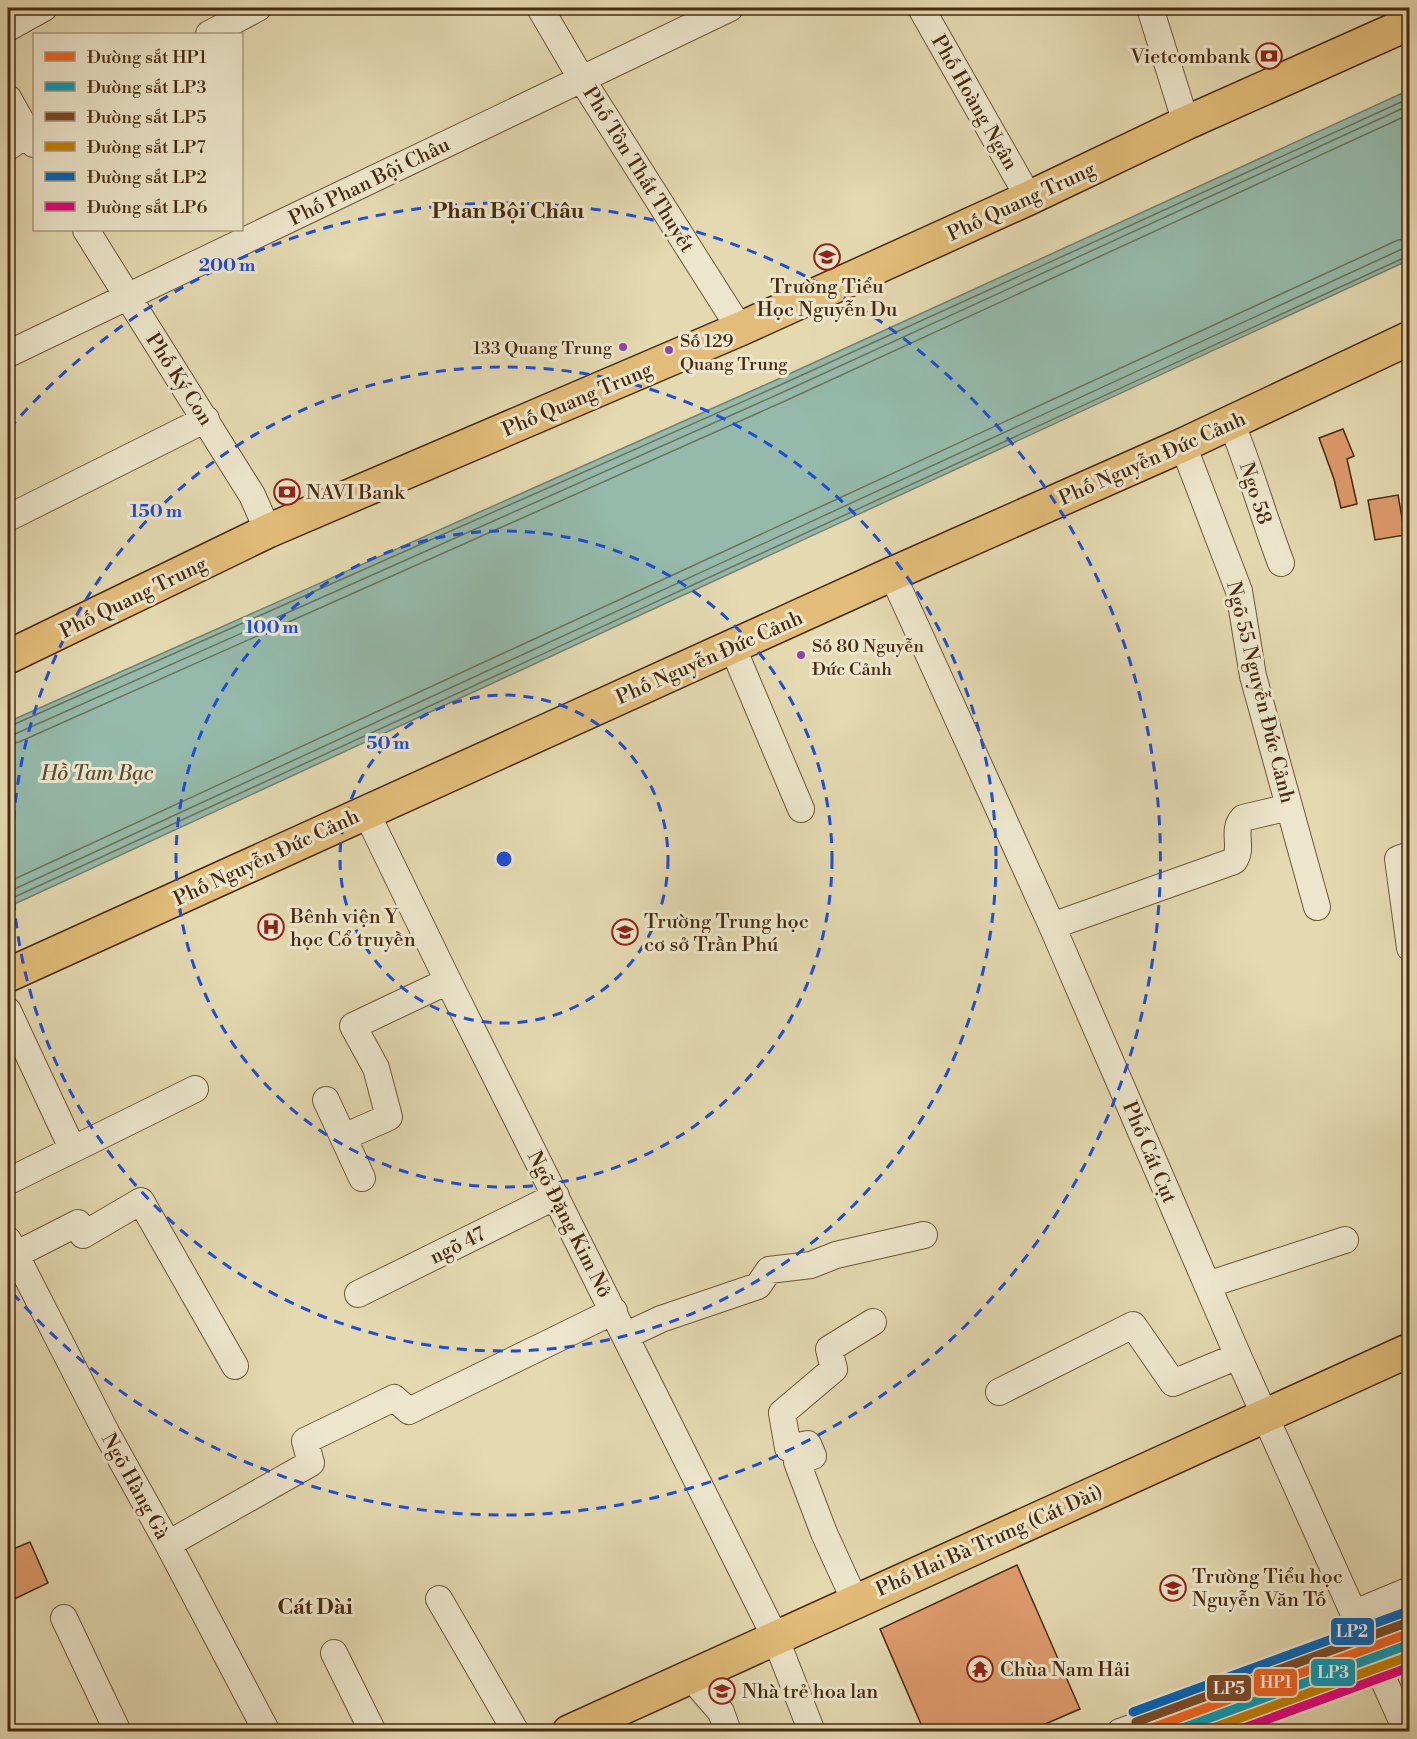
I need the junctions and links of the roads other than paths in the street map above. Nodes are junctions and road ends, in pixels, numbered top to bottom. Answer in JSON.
{"nodes":[{"id":1,"x":44,"y":8,"type":"edge"},
{"id":2,"x":258,"y":8,"type":"edge"},
{"id":3,"x":540,"y":8,"type":"edge"},
{"id":4,"x":730,"y":8,"type":"edge"},
{"id":5,"x":921,"y":8,"type":"edge"},
{"id":6,"x":1150,"y":8,"type":"edge"},
{"id":7,"x":1410,"y":23,"type":"edge"},
{"id":8,"x":8,"y":28,"type":"edge"},
{"id":9,"x":211,"y":33,"type":"edge"},
{"id":10,"x":581,"y":78,"type":"junction"},
{"id":11,"x":8,"y":98,"type":"edge"},
{"id":12,"x":1185,"y":123,"type":"junction"},
{"id":13,"x":26,"y":138,"type":"edge"},
{"id":14,"x":1029,"y":198,"type":"junction"},
{"id":15,"x":87,"y":231,"type":"edge"},
{"id":16,"x":127,"y":298,"type":"junction"},
{"id":17,"x":740,"y":329,"type":"junction"},
{"id":18,"x":1410,"y":338,"type":"edge"},
{"id":19,"x":8,"y":354,"type":"edge"},
{"id":20,"x":206,"y":419,"type":"junction"},
{"id":21,"x":1231,"y":422,"type":"junction"},
{"id":22,"x":1183,"y":446,"type":"junction"},
{"id":23,"x":8,"y":518,"type":"edge"},
{"id":24,"x":268,"y":531,"type":"junction"},
{"id":25,"x":1281,"y":563,"type":"dead end"},
{"id":26,"x":892,"y":574,"type":"junction"},
{"id":27,"x":732,"y":646,"type":"junction"},
{"id":28,"x":8,"y":657,"type":"edge"},
{"id":29,"x":1289,"y":807,"type":"junction"},
{"id":30,"x":801,"y":809,"type":"dead end"},
{"id":31,"x":366,"y":812,"type":"junction"},
{"id":32,"x":1410,"y":855,"type":"edge"},
{"id":33,"x":1317,"y":907,"type":"dead end"},
{"id":34,"x":1052,"y":926,"type":"junction"},
{"id":35,"x":1410,"y":948,"type":"edge"},
{"id":36,"x":8,"y":975,"type":"edge"},
{"id":37,"x":448,"y":981,"type":"junction"},
{"id":38,"x":8,"y":1011,"type":"edge"},
{"id":39,"x":195,"y":1089,"type":"dead end"},
{"id":40,"x":326,"y":1100,"type":"dead end"},
{"id":41,"x":344,"y":1137,"type":"junction"},
{"id":42,"x":72,"y":1148,"type":"junction"},
{"id":43,"x":362,"y":1178,"type":"dead end"},
{"id":44,"x":9,"y":1181,"type":"edge"},
{"id":45,"x":556,"y":1196,"type":"junction"},
{"id":46,"x":924,"y":1235,"type":"dead end"},
{"id":47,"x":1345,"y":1240,"type":"dead end"},
{"id":48,"x":11,"y":1247,"type":"edge"},
{"id":49,"x":1207,"y":1285,"type":"junction"},
{"id":50,"x":358,"y":1294,"type":"dead end"},
{"id":51,"x":614,"y":1311,"type":"junction"},
{"id":52,"x":873,"y":1322,"type":"dead end"},
{"id":53,"x":625,"y":1336,"type":"junction"},
{"id":54,"x":1410,"y":1350,"type":"edge"},
{"id":55,"x":1238,"y":1356,"type":"junction"},
{"id":56,"x":235,"y":1366,"type":"dead end"},
{"id":57,"x":999,"y":1392,"type":"dead end"},
{"id":58,"x":1265,"y":1416,"type":"junction"},
{"id":59,"x":168,"y":1544,"type":"junction"},
{"id":60,"x":1410,"y":1590,"type":"edge"},
{"id":61,"x":439,"y":1599,"type":"dead end"},
{"id":62,"x":855,"y":1601,"type":"junction"},
{"id":63,"x":1355,"y":1613,"type":"junction"},
{"id":64,"x":64,"y":1618,"type":"dead end"},
{"id":65,"x":1410,"y":1627,"type":"edge"},
{"id":66,"x":775,"y":1637,"type":"junction"},
{"id":67,"x":334,"y":1653,"type":"dead end"},
{"id":68,"x":1373,"y":1655,"type":"junction"},
{"id":69,"x":1410,"y":1655,"type":"edge"},
{"id":70,"x":690,"y":1676,"type":"junction"},
{"id":71,"x":118,"y":1731,"type":"edge"},
{"id":72,"x":267,"y":1731,"type":"edge"},
{"id":73,"x":373,"y":1731,"type":"edge"},
{"id":74,"x":516,"y":1731,"type":"edge"},
{"id":75,"x":569,"y":1731,"type":"edge"},
{"id":76,"x":728,"y":1731,"type":"edge"},
{"id":77,"x":812,"y":1731,"type":"edge"},
{"id":78,"x":1120,"y":1731,"type":"edge"},
{"id":79,"x":1183,"y":1731,"type":"edge"},
{"id":80,"x":1407,"y":1731,"type":"edge"}],
"edges":[{"from":1,"to":8,"type":"street"},
{"from":2,"to":9,"type":"street"},
{"from":3,"to":10,"type":"street","name":"Phố Tôn Thất Thuyết"},
{"from":4,"to":10,"type":"street","name":"Phố Phan Bội Châu"},
{"from":5,"to":14,"type":"street","name":"Phố Hoàng Ngân"},
{"from":6,"to":12,"type":"street"},
{"from":7,"to":12,"type":"main road","name":"Phố Quang Trung"},
{"from":10,"to":16,"type":"street","name":"Phố Phan Bội Châu"},
{"from":10,"to":17,"type":"street","name":"Phố Tôn Thất Thuyết"},
{"from":11,"to":13,"type":"street"},
{"from":12,"to":14,"type":"main road","name":"Phố Quang Trung"},
{"from":14,"to":17,"type":"main road","name":"Phố Quang Trung"},
{"from":15,"to":16,"type":"street","name":"Phố Ký Con"},
{"from":16,"to":19,"type":"street","name":"Phố Phan Bội Châu"},
{"from":16,"to":20,"type":"street","name":"Phố Ký Con"},
{"from":17,"to":24,"type":"main road","name":"Phố Quang Trung"},
{"from":18,"to":21,"type":"main road","name":"Phố Nguyễn Đức Cảnh"},
{"from":20,"to":23,"type":"street"},
{"from":20,"to":24,"type":"street","name":"Phố Ký Con"},
{"from":21,"to":22,"type":"main road","name":"Phố Nguyễn Đức Cảnh"},
{"from":21,"to":25,"type":"street","name":"Ngo 58"},
{"from":22,"to":26,"type":"main road","name":"Phố Nguyễn Đức Cảnh"},
{"from":22,"to":29,"type":"street","name":"Ngõ 55 Nguyễn Đức Cảnh"},
{"from":24,"to":28,"type":"main road","name":"Phố Quang Trung"},
{"from":26,"to":27,"type":"main road","name":"Phố Nguyễn Đức Cảnh"},
{"from":26,"to":34,"type":"street","name":"Phố Cát Cụt"},
{"from":27,"to":30,"type":"street"},
{"from":27,"to":31,"type":"main road","name":"Phố Nguyễn Đức Cảnh"},
{"from":29,"to":33,"type":"street","name":"Ngõ 55 Nguyễn Đức Cảnh"},
{"from":29,"to":34,"type":"street"},
{"from":31,"to":36,"type":"main road","name":"Phố Nguyễn Đức Cảnh"},
{"from":31,"to":37,"type":"street","name":"Ngõ Đặng Kim Nở"},
{"from":32,"to":35,"type":"street"},
{"from":34,"to":49,"type":"street","name":"Phố Cát Cụt"},
{"from":37,"to":41,"type":"street"},
{"from":37,"to":45,"type":"street","name":"Ngõ Đặng Kim Nở"},
{"from":38,"to":42,"type":"street"},
{"from":39,"to":42,"type":"street"},
{"from":40,"to":41,"type":"street"},
{"from":41,"to":43,"type":"street"},
{"from":42,"to":44,"type":"street"},
{"from":45,"to":50,"type":"street","name":"ngõ 47"},
{"from":45,"to":51,"type":"street","name":"Ngõ Đặng Kim Nở"},
{"from":46,"to":53,"type":"street"},
{"from":47,"to":49,"type":"street"},
{"from":48,"to":56,"type":"street"},
{"from":48,"to":59,"type":"street","name":"Ngõ Hàng Gà"},
{"from":49,"to":55,"type":"street","name":"Phố Cát Cụt"},
{"from":51,"to":53,"type":"street","name":"Ngõ Đặng Kim Nở"},
{"from":51,"to":59,"type":"street"},
{"from":52,"to":62,"type":"street"},
{"from":53,"to":66,"type":"street","name":"Ngõ Đặng Kim Nở"},
{"from":54,"to":58,"type":"main road","name":"Phố Hai Bà Trưng (Cát Dài)"},
{"from":55,"to":57,"type":"street"},
{"from":55,"to":58,"type":"street","name":"Phố Cát Cụt"},
{"from":58,"to":62,"type":"main road","name":"Phố Hai Bà Trưng (Cát Dài)"},
{"from":58,"to":63,"type":"street","name":"Phố Cát Cụt"},
{"from":59,"to":72,"type":"street","name":"Ngõ Hàng Gà"},
{"from":60,"to":63,"type":"street"},
{"from":61,"to":74,"type":"street"},
{"from":62,"to":66,"type":"main road","name":"Phố Hai Bà Trưng (Cát Dài)"},
{"from":63,"to":68,"type":"street","name":"Phố Cát Cụt"},
{"from":64,"to":71,"type":"street"},
{"from":65,"to":68,"type":"street"},
{"from":66,"to":70,"type":"main road","name":"Phố Hai Bà Trưng (Cát Dài)"},
{"from":66,"to":77,"type":"street","name":"Ngõ Đặng Kim Nở"},
{"from":67,"to":73,"type":"street"},
{"from":68,"to":69,"type":"street"},
{"from":68,"to":78,"type":"street"},
{"from":68,"to":79,"type":"street"},
{"from":68,"to":80,"type":"street","name":"Phố Cát Cụt"},
{"from":70,"to":75,"type":"main road","name":"Phố Hai Bà Trưng (Cát Dài)"},
{"from":70,"to":76,"type":"street"}]}
